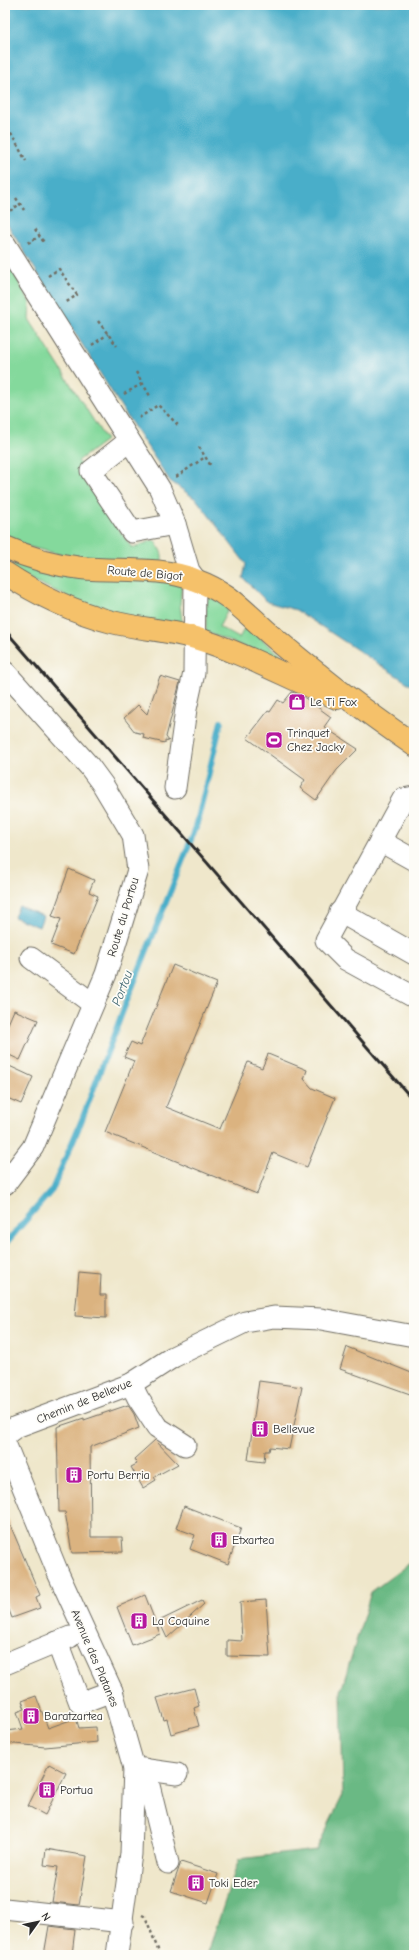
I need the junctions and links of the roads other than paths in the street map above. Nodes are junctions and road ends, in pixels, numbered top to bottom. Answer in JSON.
{"nodes":[{"id":1,"x":13,"y":246,"type":"edge"},
{"id":2,"x":129,"y":441,"type":"junction"},
{"id":3,"x":175,"y":524,"type":"junction"},
{"id":4,"x":5,"y":548,"type":"edge"},
{"id":5,"x":5,"y":573,"type":"edge"},
{"id":6,"x":195,"y":580,"type":"junction"},
{"id":7,"x":194,"y":638,"type":"junction"},
{"id":8,"x":5,"y":672,"type":"edge"},
{"id":9,"x":362,"y":709,"type":"junction"},
{"id":10,"x":414,"y":745,"type":"edge"},
{"id":11,"x":175,"y":788,"type":"dead end"},
{"id":12,"x":414,"y":797,"type":"edge"},
{"id":13,"x":380,"y":841,"type":"junction"},
{"id":14,"x":414,"y":860,"type":"edge"},
{"id":15,"x":340,"y":912,"type":"junction"},
{"id":16,"x":414,"y":954,"type":"edge"},
{"id":17,"x":31,"y":958,"type":"dead end"},
{"id":18,"x":406,"y":993,"type":"edge"},
{"id":19,"x":93,"y":1004,"type":"junction"},
{"id":20,"x":414,"y":1007,"type":"edge"},
{"id":21,"x":5,"y":1184,"type":"edge"},
{"id":22,"x":414,"y":1336,"type":"edge"},
{"id":23,"x":131,"y":1384,"type":"junction"},
{"id":24,"x":5,"y":1435,"type":"edge"},
{"id":25,"x":5,"y":1443,"type":"edge"},
{"id":26,"x":185,"y":1445,"type":"dead end"},
{"id":27,"x":84,"y":1632,"type":"junction"},
{"id":28,"x":57,"y":1642,"type":"junction"},
{"id":29,"x":5,"y":1664,"type":"edge"},
{"id":30,"x":112,"y":1691,"type":"junction"},
{"id":31,"x":139,"y":1768,"type":"junction"},
{"id":32,"x":177,"y":1774,"type":"dead end"},
{"id":33,"x":168,"y":1863,"type":"dead end"},
{"id":34,"x":5,"y":1909,"type":"edge"},
{"id":35,"x":124,"y":1914,"type":"junction"},
{"id":36,"x":117,"y":1955,"type":"edge"}],
"edges":[{"from":1,"to":2,"type":"street"},
{"from":2,"to":3,"type":"street"},
{"from":2,"to":3,"type":"street"},
{"from":3,"to":6,"type":"street"},
{"from":4,"to":6,"type":"main road","name":"Route de Bigot"},
{"from":5,"to":7,"type":"main road","name":"Route de Bigot"},
{"from":6,"to":7,"type":"street"},
{"from":6,"to":9,"type":"main road","name":"Route de Bigot"},
{"from":7,"to":9,"type":"main road","name":"Route de Bigot"},
{"from":7,"to":11,"type":"street"},
{"from":8,"to":19,"type":"street","name":"Route du Portou"},
{"from":9,"to":10,"type":"main road","name":"Route de Bigot"},
{"from":12,"to":13,"type":"street"},
{"from":13,"to":14,"type":"street"},
{"from":13,"to":15,"type":"street"},
{"from":15,"to":16,"type":"street"},
{"from":15,"to":18,"type":"street"},
{"from":17,"to":19,"type":"street"},
{"from":18,"to":20,"type":"street"},
{"from":19,"to":21,"type":"street","name":"Route du Portou"},
{"from":22,"to":23,"type":"street","name":"Chemin de Bellevue"},
{"from":23,"to":24,"type":"street","name":"Chemin de Bellevue"},
{"from":23,"to":26,"type":"street"},
{"from":25,"to":27,"type":"street","name":"Avenue des Platanes"},
{"from":27,"to":28,"type":"street"},
{"from":27,"to":30,"type":"street","name":"Avenue des Platanes"},
{"from":28,"to":29,"type":"street"},
{"from":28,"to":30,"type":"street"},
{"from":30,"to":31,"type":"street","name":"Avenue des Platanes"},
{"from":31,"to":32,"type":"street"},
{"from":31,"to":33,"type":"street"},
{"from":31,"to":35,"type":"street","name":"Avenue des Platanes"},
{"from":34,"to":35,"type":"street"},
{"from":35,"to":36,"type":"street","name":"Avenue des Platanes"}]}
